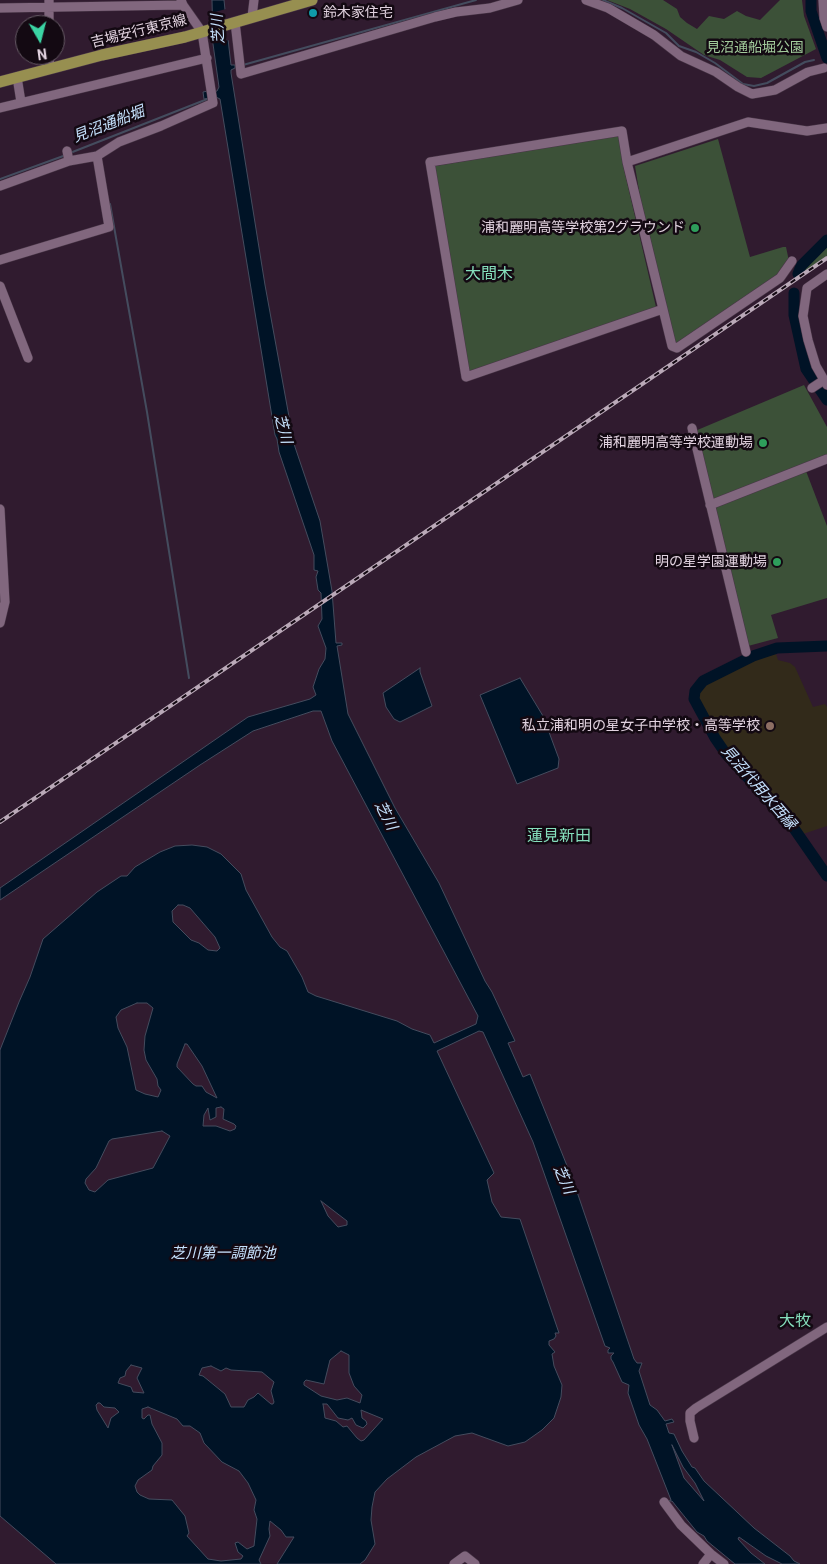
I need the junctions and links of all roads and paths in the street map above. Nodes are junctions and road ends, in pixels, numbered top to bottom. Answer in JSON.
{"nodes":[{"id":1,"x":254,"y":0,"type":"edge"},
{"id":2,"x":312,"y":0,"type":"edge"},
{"id":3,"x":518,"y":0,"type":"edge"},
{"id":4,"x":586,"y":0,"type":"edge"},
{"id":5,"x":823,"y":0,"type":"edge"},
{"id":6,"x":182,"y":3,"type":"edge"},
{"id":7,"x":49,"y":4,"type":"edge"},
{"id":8,"x":0,"y":8,"type":"edge"},
{"id":9,"x":252,"y":18,"type":"junction"},
{"id":10,"x":234,"y":23,"type":"junction"},
{"id":11,"x":827,"y":27,"type":"edge"},
{"id":12,"x":203,"y":32,"type":"junction"},
{"id":13,"x":207,"y":58,"type":"junction"},
{"id":14,"x":50,"y":65,"type":"edge"},
{"id":15,"x":824,"y":68,"type":"dead end"},
{"id":16,"x":50,"y":69,"type":"junction"},
{"id":17,"x":17,"y":77,"type":"junction"},
{"id":18,"x":0,"y":82,"type":"edge"},
{"id":19,"x":21,"y":102,"type":"junction"},
{"id":20,"x":0,"y":108,"type":"edge"},
{"id":21,"x":827,"y":128,"type":"edge"},
{"id":22,"x":67,"y":150,"type":"dead end"},
{"id":23,"x":97,"y":156,"type":"junction"},
{"id":24,"x":69,"y":161,"type":"junction"},
{"id":25,"x":627,"y":162,"type":"junction"},
{"id":26,"x":0,"y":186,"type":"edge"},
{"id":27,"x":0,"y":260,"type":"edge"},
{"id":28,"x":792,"y":261,"type":"dead end"},
{"id":29,"x":827,"y":274,"type":"edge"},
{"id":30,"x":1,"y":291,"type":"edge"},
{"id":31,"x":3,"y":304,"type":"edge"},
{"id":32,"x":663,"y":309,"type":"junction"},
{"id":33,"x":28,"y":358,"type":"dead end"},
{"id":34,"x":825,"y":382,"type":"edge"},
{"id":35,"x":812,"y":388,"type":"dead end"},
{"id":36,"x":692,"y":428,"type":"dead end"},
{"id":37,"x":827,"y":459,"type":"edge"},
{"id":38,"x":710,"y":505,"type":"junction"},
{"id":39,"x":0,"y":509,"type":"edge"},
{"id":40,"x":0,"y":623,"type":"edge"},
{"id":41,"x":746,"y":652,"type":"dead end"},
{"id":42,"x":827,"y":1327,"type":"edge"},
{"id":43,"x":694,"y":1438,"type":"dead end"},
{"id":44,"x":664,"y":1502,"type":"dead end"},
{"id":45,"x":711,"y":1554,"type":"junction"},
{"id":46,"x":454,"y":1564,"type":"edge"},
{"id":47,"x":475,"y":1564,"type":"edge"},
{"id":48,"x":703,"y":1564,"type":"edge"},
{"id":49,"x":724,"y":1564,"type":"edge"}],
"edges":[{"from":1,"to":9,"type":"street"},
{"from":2,"to":9,"type":"main road","name":"吉場安行東京線"},
{"from":3,"to":10,"type":"street"},
{"from":4,"to":15,"type":"street"},
{"from":5,"to":11,"type":"street"},
{"from":6,"to":7,"type":"street"},
{"from":6,"to":12,"type":"street"},
{"from":7,"to":8,"type":"street"},
{"from":9,"to":10,"type":"main road","name":"吉場安行東京線"},
{"from":10,"to":12,"type":"main road","name":"吉場安行東京線"},
{"from":12,"to":13,"type":"street"},
{"from":12,"to":16,"type":"main road","name":"吉場安行東京線"},
{"from":13,"to":19,"type":"street"},
{"from":13,"to":23,"type":"street"},
{"from":14,"to":16,"type":"street"},
{"from":16,"to":17,"type":"main road","name":"吉場安行東京線"},
{"from":17,"to":18,"type":"main road","name":"吉場安行東京線"},
{"from":17,"to":19,"type":"street"},
{"from":19,"to":20,"type":"street"},
{"from":21,"to":25,"type":"street"},
{"from":22,"to":24,"type":"street"},
{"from":23,"to":24,"type":"street"},
{"from":23,"to":27,"type":"street"},
{"from":24,"to":26,"type":"street"},
{"from":25,"to":32,"type":"street"},
{"from":25,"to":32,"type":"street"},
{"from":28,"to":32,"type":"street"},
{"from":29,"to":34,"type":"street"},
{"from":30,"to":31,"type":"street"},
{"from":31,"to":33,"type":"street"},
{"from":34,"to":35,"type":"street"},
{"from":36,"to":38,"type":"street"},
{"from":37,"to":38,"type":"street"},
{"from":38,"to":41,"type":"street"},
{"from":39,"to":40,"type":"street"},
{"from":42,"to":43,"type":"street"},
{"from":44,"to":45,"type":"street"},
{"from":45,"to":48,"type":"street"},
{"from":45,"to":49,"type":"street"},
{"from":46,"to":47,"type":"street"}]}
